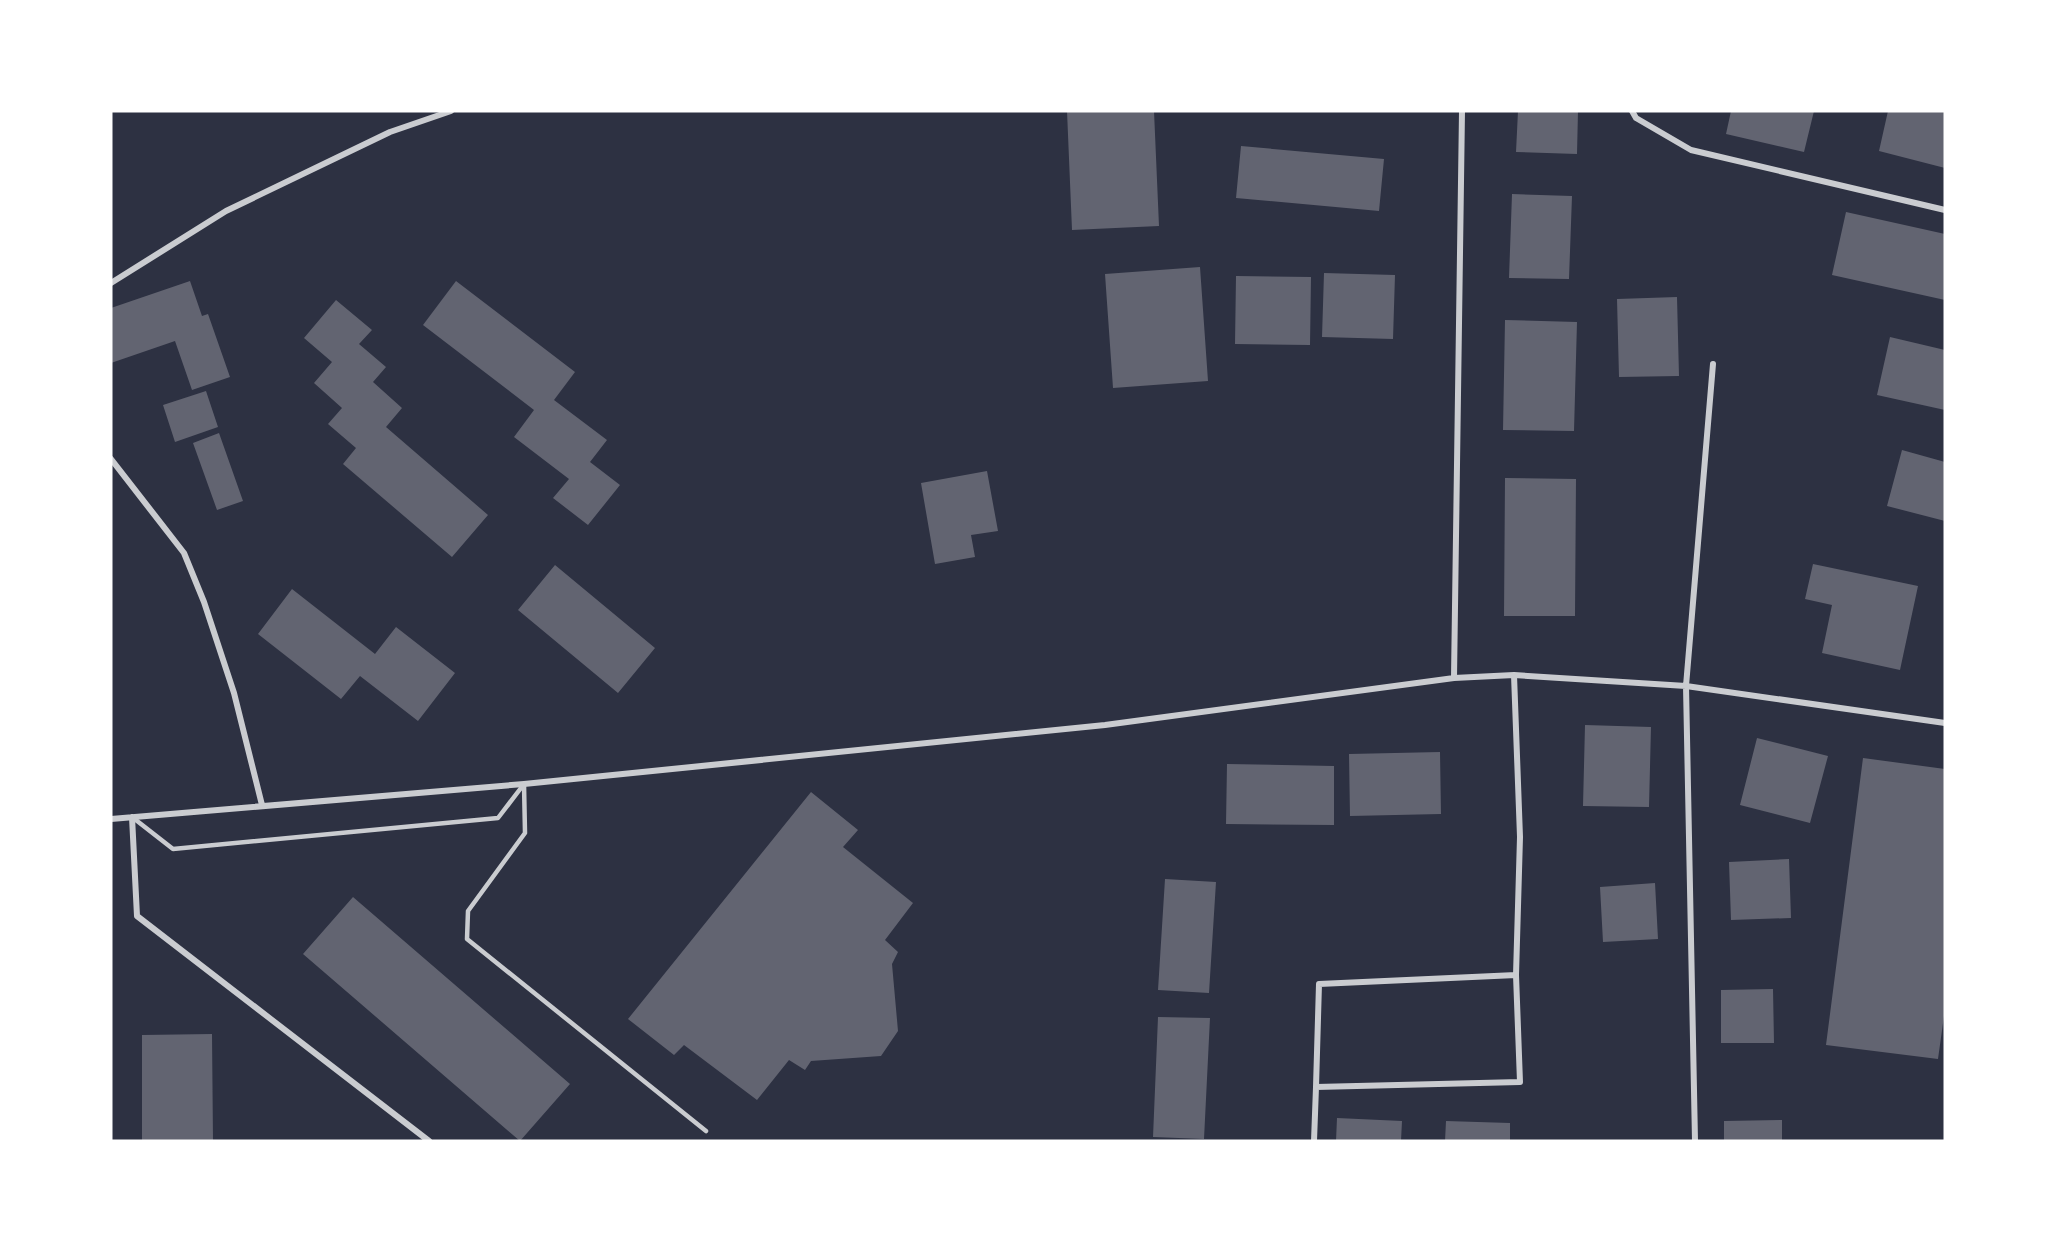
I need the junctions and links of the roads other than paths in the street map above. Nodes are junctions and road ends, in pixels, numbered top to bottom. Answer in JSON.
{"nodes":[{"id":1,"x":451,"y":111,"type":"edge"},
{"id":2,"x":1462,"y":111,"type":"edge"},
{"id":3,"x":1632,"y":111,"type":"edge"},
{"id":4,"x":1945,"y":210,"type":"edge"},
{"id":5,"x":111,"y":283,"type":"edge"},
{"id":6,"x":1713,"y":364,"type":"dead end"},
{"id":7,"x":111,"y":459,"type":"edge"},
{"id":8,"x":1514,"y":675,"type":"junction"},
{"id":9,"x":1454,"y":678,"type":"junction"},
{"id":10,"x":1686,"y":686,"type":"junction"},
{"id":11,"x":1945,"y":723,"type":"edge"},
{"id":12,"x":524,"y":784,"type":"junction"},
{"id":13,"x":262,"y":805,"type":"junction"},
{"id":14,"x":132,"y":818,"type":"junction"},
{"id":15,"x":111,"y":819,"type":"edge"},
{"id":16,"x":1516,"y":975,"type":"junction"},
{"id":17,"x":1316,"y":1087,"type":"junction"},
{"id":18,"x":706,"y":1131,"type":"dead end"},
{"id":19,"x":429,"y":1141,"type":"edge"},
{"id":20,"x":1314,"y":1141,"type":"edge"},
{"id":21,"x":1695,"y":1141,"type":"edge"}],
"edges":[{"from":1,"to":5,"type":"street"},
{"from":2,"to":9,"type":"street"},
{"from":3,"to":4,"type":"street"},
{"from":6,"to":10,"type":"street"},
{"from":7,"to":13,"type":"street"},
{"from":8,"to":9,"type":"street"},
{"from":8,"to":10,"type":"street"},
{"from":8,"to":16,"type":"street"},
{"from":9,"to":12,"type":"street"},
{"from":10,"to":11,"type":"street"},
{"from":10,"to":21,"type":"street"},
{"from":12,"to":13,"type":"street"},
{"from":12,"to":14,"type":"lane"},
{"from":12,"to":18,"type":"lane"},
{"from":13,"to":14,"type":"street"},
{"from":14,"to":15,"type":"street"},
{"from":14,"to":19,"type":"street"},
{"from":16,"to":17,"type":"street"},
{"from":16,"to":17,"type":"street"},
{"from":17,"to":20,"type":"street"}]}
